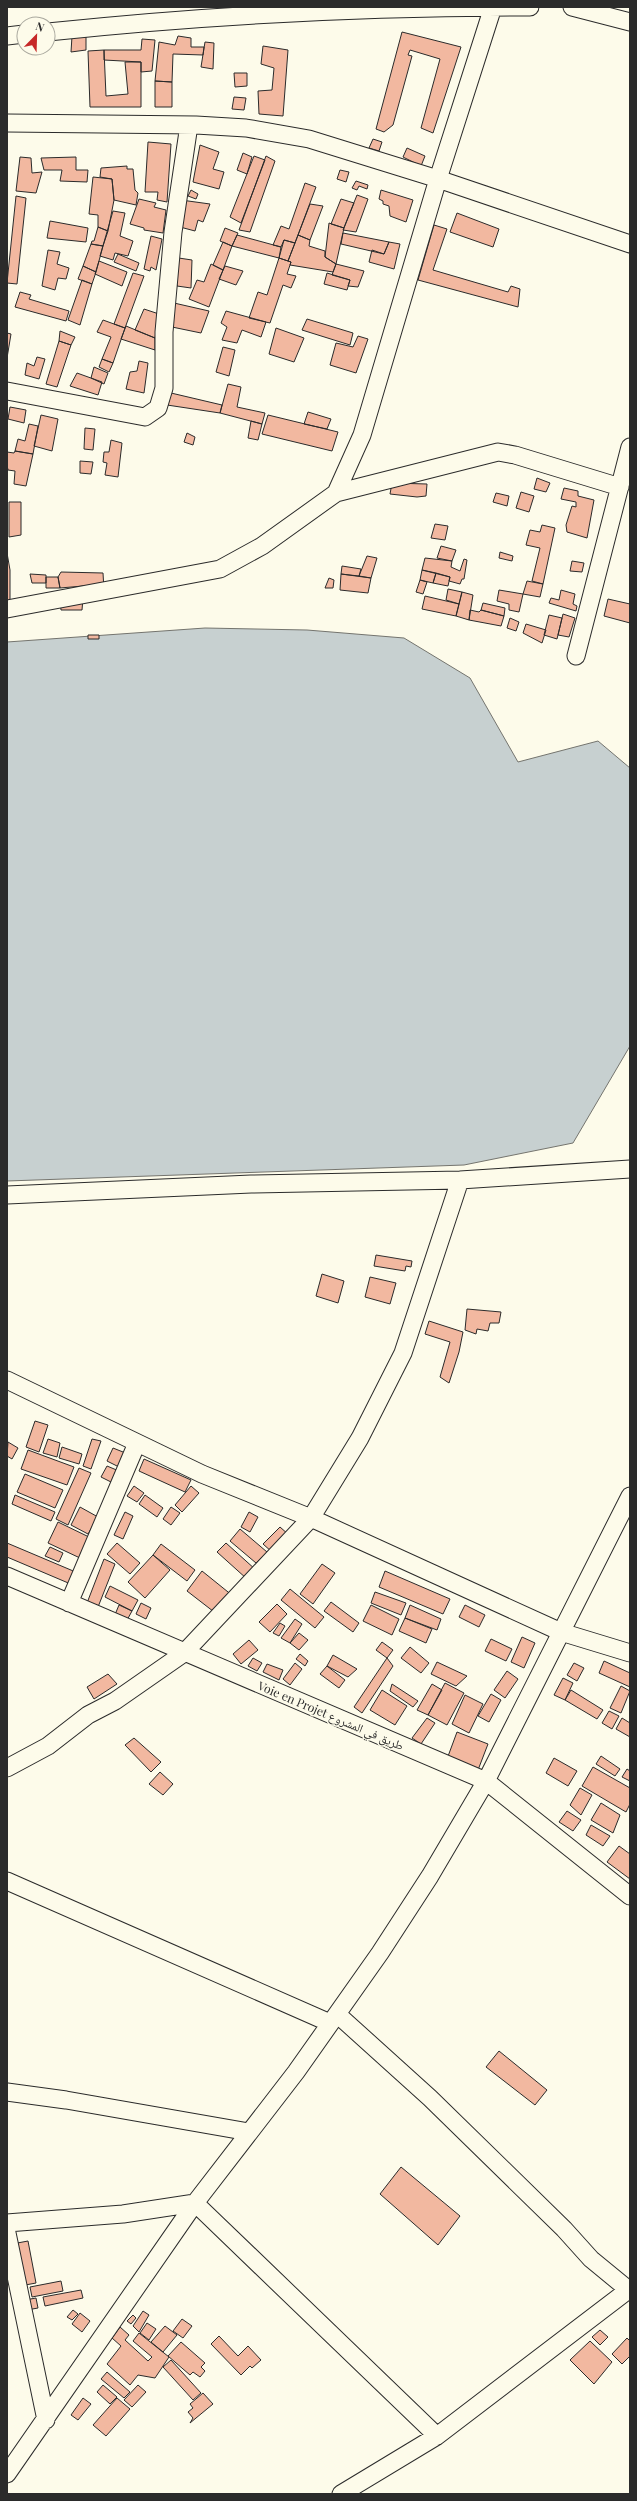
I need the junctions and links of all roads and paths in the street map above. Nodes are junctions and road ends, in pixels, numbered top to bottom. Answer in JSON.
{"nodes":[{"id":1,"x":492,"y":7,"type":"edge"},
{"id":2,"x":530,"y":7,"type":"edge"},
{"id":3,"x":572,"y":7,"type":"edge"},
{"id":4,"x":630,"y":22,"type":"edge"},
{"id":5,"x":56,"y":31,"type":"edge"},
{"id":6,"x":7,"y":123,"type":"edge"},
{"id":7,"x":189,"y":125,"type":"junction"},
{"id":8,"x":438,"y":179,"type":"junction"},
{"id":9,"x":630,"y":244,"type":"edge"},
{"id":10,"x":7,"y":391,"type":"edge"},
{"id":11,"x":630,"y":448,"type":"edge"},
{"id":12,"x":620,"y":487,"type":"junction"},
{"id":13,"x":336,"y":493,"type":"junction"},
{"id":14,"x":7,"y":609,"type":"edge"},
{"id":15,"x":576,"y":656,"type":"dead end"},
{"id":16,"x":630,"y":1169,"type":"edge"},
{"id":17,"x":460,"y":1180,"type":"junction"},
{"id":18,"x":7,"y":1195,"type":"edge"},
{"id":19,"x":7,"y":1380,"type":"edge"},
{"id":20,"x":137,"y":1443,"type":"junction"},
{"id":21,"x":630,"y":1496,"type":"edge"},
{"id":22,"x":311,"y":1518,"type":"junction"},
{"id":23,"x":7,"y":1576,"type":"edge"},
{"id":24,"x":69,"y":1603,"type":"junction"},
{"id":25,"x":561,"y":1632,"type":"junction"},
{"id":26,"x":184,"y":1653,"type":"junction"},
{"id":27,"x":630,"y":1653,"type":"edge"},
{"id":28,"x":7,"y":1768,"type":"edge"},
{"id":29,"x":486,"y":1781,"type":"junction"},
{"id":30,"x":7,"y":1881,"type":"edge"},
{"id":31,"x":630,"y":1896,"type":"edge"},
{"id":32,"x":333,"y":2019,"type":"junction"},
{"id":33,"x":7,"y":2092,"type":"edge"},
{"id":34,"x":249,"y":2132,"type":"junction"},
{"id":35,"x":195,"y":2203,"type":"junction"},
{"id":36,"x":7,"y":2223,"type":"edge"},
{"id":37,"x":7,"y":2233,"type":"edge"},
{"id":38,"x":628,"y":2291,"type":"edge"},
{"id":39,"x":46,"y":2420,"type":"junction"},
{"id":40,"x":437,"y":2436,"type":"junction"},
{"id":41,"x":7,"y":2474,"type":"edge"},
{"id":42,"x":341,"y":2494,"type":"edge"}],
"edges":[{"from":1,"to":2,"type":"street"},
{"from":1,"to":5,"type":"street"},
{"from":1,"to":8,"type":"street"},
{"from":3,"to":4,"type":"street"},
{"from":6,"to":7,"type":"street"},
{"from":7,"to":8,"type":"street"},
{"from":7,"to":10,"type":"street"},
{"from":8,"to":9,"type":"street"},
{"from":8,"to":13,"type":"street"},
{"from":11,"to":12,"type":"street"},
{"from":12,"to":13,"type":"street"},
{"from":12,"to":15,"type":"street"},
{"from":13,"to":14,"type":"street"},
{"from":16,"to":17,"type":"street"},
{"from":17,"to":18,"type":"street"},
{"from":17,"to":22,"type":"street"},
{"from":19,"to":20,"type":"street"},
{"from":20,"to":22,"type":"street"},
{"from":20,"to":24,"type":"street"},
{"from":21,"to":25,"type":"street"},
{"from":22,"to":25,"type":"street"},
{"from":22,"to":26,"type":"street"},
{"from":23,"to":24,"type":"street","name":"Voie en Projet طريق في المشروع"},
{"from":24,"to":26,"type":"street","name":"Voie en Projet طريق في المشروع"},
{"from":25,"to":27,"type":"street"},
{"from":25,"to":29,"type":"street"},
{"from":26,"to":28,"type":"street"},
{"from":26,"to":29,"type":"street","name":"Voie en Projet طريق في المشروع"},
{"from":29,"to":31,"type":"street","name":"Voie en Projet طريق في المشروع"},
{"from":29,"to":32,"type":"street"},
{"from":30,"to":32,"type":"street"},
{"from":32,"to":34,"type":"street"},
{"from":32,"to":38,"type":"street"},
{"from":33,"to":34,"type":"street"},
{"from":34,"to":35,"type":"street"},
{"from":35,"to":36,"type":"street"},
{"from":35,"to":39,"type":"street"},
{"from":35,"to":40,"type":"street"},
{"from":37,"to":39,"type":"street"},
{"from":38,"to":40,"type":"street"},
{"from":39,"to":41,"type":"street"},
{"from":40,"to":42,"type":"street"}]}
